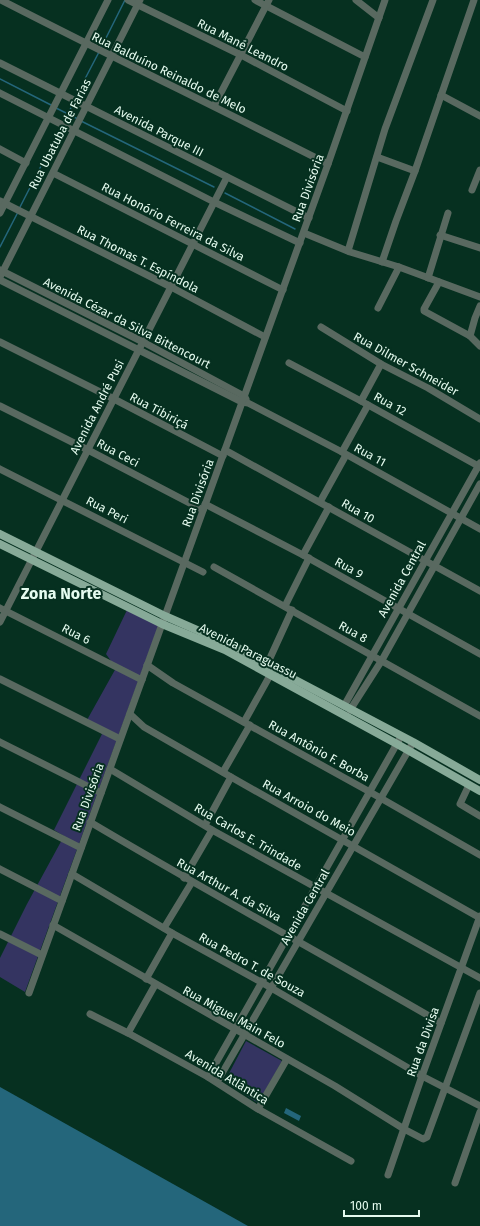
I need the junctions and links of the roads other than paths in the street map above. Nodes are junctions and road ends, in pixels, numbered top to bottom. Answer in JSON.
{"nodes":[{"id":1,"x":1,"y":0,"type":"edge"},
{"id":2,"x":108,"y":0,"type":"edge"},
{"id":3,"x":255,"y":0,"type":"edge"},
{"id":4,"x":356,"y":0,"type":"edge"},
{"id":5,"x":385,"y":0,"type":"edge"},
{"id":6,"x":433,"y":0,"type":"edge"},
{"id":7,"x":474,"y":0,"type":"edge"},
{"id":8,"x":134,"y":2,"type":"edge"},
{"id":9,"x":268,"y":3,"type":"edge"},
{"id":10,"x":378,"y":18,"type":"junction"},
{"id":11,"x":86,"y":44,"type":"junction"},
{"id":12,"x":241,"y":55,"type":"junction"},
{"id":13,"x":112,"y":57,"type":"junction"},
{"id":14,"x":365,"y":57,"type":"junction"},
{"id":15,"x":0,"y":63,"type":"edge"},
{"id":16,"x":0,"y":93,"type":"edge"},
{"id":17,"x":441,"y":95,"type":"junction"},
{"id":18,"x":61,"y":97,"type":"junction"},
{"id":19,"x":214,"y":106,"type":"junction"},
{"id":20,"x":85,"y":110,"type":"junction"},
{"id":21,"x":347,"y":111,"type":"junction"},
{"id":22,"x":480,"y":116,"type":"edge"},
{"id":23,"x":52,"y":119,"type":"junction"},
{"id":24,"x":76,"y":127,"type":"junction"},
{"id":25,"x":0,"y":149,"type":"edge"},
{"id":26,"x":377,"y":157,"type":"junction"},
{"id":27,"x":26,"y":163,"type":"junction"},
{"id":28,"x":328,"y":164,"type":"junction"},
{"id":29,"x":480,"y":170,"type":"edge"},
{"id":30,"x":415,"y":171,"type":"junction"},
{"id":31,"x":53,"y":173,"type":"junction"},
{"id":32,"x":227,"y":177,"type":"junction"},
{"id":33,"x":472,"y":190,"type":"dead end"},
{"id":34,"x":214,"y":202,"type":"junction"},
{"id":35,"x":5,"y":204,"type":"edge"},
{"id":36,"x":0,"y":213,"type":"edge"},
{"id":37,"x":448,"y":213,"type":"dead end"},
{"id":38,"x":31,"y":217,"type":"junction"},
{"id":39,"x":309,"y":218,"type":"junction"},
{"id":40,"x":304,"y":233,"type":"junction"},
{"id":41,"x":440,"y":235,"type":"junction"},
{"id":42,"x":300,"y":243,"type":"junction"},
{"id":43,"x":192,"y":244,"type":"junction"},
{"id":44,"x":480,"y":248,"type":"edge"},
{"id":45,"x":348,"y":251,"type":"junction"},
{"id":46,"x":382,"y":262,"type":"junction"},
{"id":47,"x":399,"y":267,"type":"junction"},
{"id":48,"x":1,"y":273,"type":"edge"},
{"id":49,"x":428,"y":278,"type":"junction"},
{"id":50,"x":0,"y":280,"type":"edge"},
{"id":51,"x":439,"y":282,"type":"junction"},
{"id":52,"x":171,"y":287,"type":"junction"},
{"id":53,"x":283,"y":290,"type":"junction"},
{"id":54,"x":480,"y":297,"type":"edge"},
{"id":55,"x":480,"y":306,"type":"edge"},
{"id":56,"x":378,"y":308,"type":"dead end"},
{"id":57,"x":321,"y":327,"type":"dead end"},
{"id":58,"x":470,"y":336,"type":"junction"},
{"id":59,"x":265,"y":338,"type":"junction"},
{"id":60,"x":0,"y":342,"type":"edge"},
{"id":61,"x":143,"y":342,"type":"junction"},
{"id":62,"x":480,"y":346,"type":"edge"},
{"id":63,"x":138,"y":350,"type":"junction"},
{"id":64,"x":289,"y":363,"type":"dead end"},
{"id":65,"x":381,"y":364,"type":"junction"},
{"id":66,"x":114,"y":399,"type":"junction"},
{"id":67,"x":245,"y":400,"type":"junction"},
{"id":68,"x":365,"y":403,"type":"junction"},
{"id":69,"x":0,"y":406,"type":"edge"},
{"id":70,"x":480,"y":419,"type":"edge"},
{"id":71,"x":88,"y":450,"type":"junction"},
{"id":72,"x":224,"y":453,"type":"junction"},
{"id":73,"x":344,"y":453,"type":"junction"},
{"id":74,"x":480,"y":465,"type":"edge"},
{"id":75,"x":0,"y":469,"type":"edge"},
{"id":76,"x":480,"y":484,"type":"edge"},
{"id":77,"x":62,"y":500,"type":"junction"},
{"id":78,"x":320,"y":502,"type":"junction"},
{"id":79,"x":204,"y":507,"type":"junction"},
{"id":80,"x":328,"y":507,"type":"junction"},
{"id":81,"x":452,"y":513,"type":"junction"},
{"id":82,"x":460,"y":518,"type":"junction"},
{"id":83,"x":480,"y":529,"type":"edge"},
{"id":84,"x":0,"y":534,"type":"edge"},
{"id":85,"x":0,"y":544,"type":"edge"},
{"id":86,"x":36,"y":552,"type":"junction"},
{"id":87,"x":306,"y":557,"type":"junction"},
{"id":88,"x":32,"y":560,"type":"junction"},
{"id":89,"x":425,"y":561,"type":"junction"},
{"id":90,"x":184,"y":562,"type":"junction"},
{"id":91,"x":435,"y":566,"type":"junction"},
{"id":92,"x":214,"y":567,"type":"dead end"},
{"id":93,"x":203,"y":572,"type":"dead end"},
{"id":94,"x":480,"y":592,"type":"edge"},
{"id":95,"x":285,"y":606,"type":"junction"},
{"id":96,"x":398,"y":608,"type":"junction"},
{"id":97,"x":3,"y":609,"type":"edge"},
{"id":98,"x":292,"y":610,"type":"junction"},
{"id":99,"x":409,"y":613,"type":"junction"},
{"id":100,"x":163,"y":620,"type":"junction"},
{"id":101,"x":0,"y":622,"type":"edge"},
{"id":102,"x":480,"y":654,"type":"edge"},
{"id":103,"x":372,"y":655,"type":"junction"},
{"id":104,"x":382,"y":660,"type":"junction"},
{"id":105,"x":147,"y":665,"type":"junction"},
{"id":106,"x":269,"y":670,"type":"junction"},
{"id":107,"x":0,"y":679,"type":"edge"},
{"id":108,"x":142,"y":680,"type":"junction"},
{"id":109,"x":347,"y":708,"type":"junction"},
{"id":110,"x":130,"y":714,"type":"junction"},
{"id":111,"x":480,"y":716,"type":"edge"},
{"id":112,"x":247,"y":724,"type":"junction"},
{"id":113,"x":401,"y":736,"type":"junction"},
{"id":114,"x":120,"y":739,"type":"junction"},
{"id":115,"x":0,"y":742,"type":"edge"},
{"id":116,"x":413,"y":742,"type":"junction"},
{"id":117,"x":397,"y":744,"type":"junction"},
{"id":118,"x":408,"y":751,"type":"junction"},
{"id":119,"x":110,"y":769,"type":"junction"},
{"id":120,"x":223,"y":772,"type":"junction"},
{"id":121,"x":231,"y":777,"type":"junction"},
{"id":122,"x":480,"y":780,"type":"edge"},
{"id":123,"x":469,"y":785,"type":"junction"},
{"id":124,"x":480,"y":791,"type":"edge"},
{"id":125,"x":370,"y":792,"type":"junction"},
{"id":126,"x":101,"y":793,"type":"junction"},
{"id":127,"x":380,"y":798,"type":"junction"},
{"id":128,"x":0,"y":807,"type":"edge"},
{"id":129,"x":480,"y":816,"type":"edge"},
{"id":130,"x":90,"y":822,"type":"junction"},
{"id":131,"x":205,"y":825,"type":"junction"},
{"id":132,"x":212,"y":830,"type":"junction"},
{"id":133,"x":342,"y":840,"type":"junction"},
{"id":134,"x":353,"y":845,"type":"junction"},
{"id":135,"x":81,"y":848,"type":"junction"},
{"id":136,"x":480,"y":855,"type":"edge"},
{"id":137,"x":0,"y":869,"type":"edge"},
{"id":138,"x":72,"y":874,"type":"junction"},
{"id":139,"x":184,"y":878,"type":"junction"},
{"id":140,"x":192,"y":882,"type":"junction"},
{"id":141,"x":315,"y":887,"type":"junction"},
{"id":142,"x":326,"y":893,"type":"junction"},
{"id":143,"x":62,"y":901,"type":"junction"},
{"id":144,"x":480,"y":917,"type":"edge"},
{"id":145,"x":53,"y":925,"type":"junction"},
{"id":146,"x":164,"y":928,"type":"junction"},
{"id":147,"x":172,"y":933,"type":"junction"},
{"id":148,"x":0,"y":934,"type":"edge"},
{"id":149,"x":288,"y":936,"type":"junction"},
{"id":150,"x":298,"y":940,"type":"junction"},
{"id":151,"x":42,"y":955,"type":"junction"},
{"id":152,"x":461,"y":968,"type":"junction"},
{"id":153,"x":480,"y":978,"type":"edge"},
{"id":154,"x":146,"y":980,"type":"junction"},
{"id":155,"x":261,"y":982,"type":"junction"},
{"id":156,"x":155,"y":985,"type":"junction"},
{"id":157,"x":271,"y":988,"type":"junction"},
{"id":158,"x":29,"y":993,"type":"dead end"},
{"id":159,"x":480,"y":993,"type":"edge"},
{"id":160,"x":90,"y":1014,"type":"dead end"},
{"id":161,"x":441,"y":1023,"type":"junction"},
{"id":162,"x":234,"y":1030,"type":"junction"},
{"id":163,"x":128,"y":1033,"type":"junction"},
{"id":164,"x":244,"y":1035,"type":"junction"},
{"id":165,"x":287,"y":1059,"type":"junction"},
{"id":166,"x":422,"y":1076,"type":"junction"},
{"id":167,"x":208,"y":1077,"type":"junction"},
{"id":168,"x":217,"y":1082,"type":"junction"},
{"id":169,"x":445,"y":1088,"type":"junction"},
{"id":170,"x":480,"y":1106,"type":"edge"},
{"id":171,"x":258,"y":1109,"type":"junction"},
{"id":172,"x":480,"y":1112,"type":"edge"},
{"id":173,"x":404,"y":1129,"type":"junction"},
{"id":174,"x":351,"y":1161,"type":"dead end"},
{"id":175,"x":388,"y":1175,"type":"dead end"},
{"id":176,"x":455,"y":1183,"type":"dead end"}],
"edges":[{"from":1,"to":11,"type":"street","name":"Rua Balduíno Reinaldo de Melo"},
{"from":2,"to":11,"type":"street","name":"Rua Ubatuba de Farias"},
{"from":3,"to":9,"type":"street"},
{"from":4,"to":10,"type":"street"},
{"from":5,"to":10,"type":"street","name":"Rua Divisória"},
{"from":6,"to":26,"type":"street"},
{"from":7,"to":17,"type":"street"},
{"from":8,"to":12,"type":"street","name":"Rua Mané Leandro"},
{"from":8,"to":13,"type":"street","name":"Rua Ubatuba de Farias"},
{"from":9,"to":12,"type":"street"},
{"from":9,"to":14,"type":"street"},
{"from":10,"to":14,"type":"street","name":"Rua Divisória"},
{"from":11,"to":13,"type":"street","name":"Rua Balduíno Reinaldo de Melo"},
{"from":11,"to":18,"type":"street","name":"Rua Ubatuba de Farias"},
{"from":12,"to":19,"type":"street"},
{"from":12,"to":21,"type":"street","name":"Rua Mané Leandro"},
{"from":13,"to":19,"type":"street","name":"Rua Balduíno Reinaldo de Melo"},
{"from":13,"to":20,"type":"street","name":"Rua Ubatuba de Farias"},
{"from":14,"to":21,"type":"street","name":"Rua Divisória"},
{"from":15,"to":18,"type":"street","name":"Avenida Parque III"},
{"from":16,"to":23,"type":"street"},
{"from":17,"to":22,"type":"street"},
{"from":17,"to":30,"type":"street"},
{"from":18,"to":20,"type":"street","name":"Avenida Parque III"},
{"from":18,"to":23,"type":"street","name":"Rua Ubatuba de Farias"},
{"from":19,"to":28,"type":"street","name":"Rua Balduíno Reinaldo de Melo"},
{"from":20,"to":24,"type":"street","name":"Rua Ubatuba de Farias"},
{"from":20,"to":32,"type":"street","name":"Avenida Parque III"},
{"from":21,"to":28,"type":"street","name":"Rua Divisória"},
{"from":23,"to":24,"type":"street"},
{"from":23,"to":27,"type":"street","name":"Rua Ubatuba de Farias"},
{"from":24,"to":31,"type":"street","name":"Rua Ubatuba de Farias"},
{"from":24,"to":34,"type":"street"},
{"from":25,"to":27,"type":"street"},
{"from":26,"to":30,"type":"street"},
{"from":26,"to":45,"type":"street"},
{"from":27,"to":35,"type":"street","name":"Rua Ubatuba de Farias"},
{"from":28,"to":39,"type":"street","name":"Rua Divisória"},
{"from":29,"to":33,"type":"street"},
{"from":30,"to":46,"type":"street"},
{"from":31,"to":38,"type":"street","name":"Rua Ubatuba de Farias"},
{"from":31,"to":43,"type":"street","name":"Rua Honório Ferreira da Silva"},
{"from":32,"to":34,"type":"street","name":"Avenida André Pusi"},
{"from":32,"to":39,"type":"street","name":"Avenida Parque III"},
{"from":34,"to":42,"type":"street"},
{"from":34,"to":43,"type":"street","name":"Avenida André Pusi"},
{"from":35,"to":36,"type":"street","name":"Rua Ubatuba de Farias"},
{"from":35,"to":38,"type":"street","name":"Rua Thomas T. Espíndola"},
{"from":37,"to":41,"type":"street"},
{"from":38,"to":48,"type":"street","name":"Rua Ubatuba de Farias"},
{"from":38,"to":52,"type":"street","name":"Rua Thomas T. Espíndola"},
{"from":39,"to":40,"type":"street","name":"Rua Divisória"},
{"from":40,"to":42,"type":"street","name":"Rua Divisória"},
{"from":40,"to":45,"type":"street"},
{"from":41,"to":44,"type":"street"},
{"from":41,"to":49,"type":"street"},
{"from":42,"to":53,"type":"street","name":"Rua Divisória"},
{"from":43,"to":52,"type":"street","name":"Avenida André Pusi"},
{"from":43,"to":53,"type":"street","name":"Rua Honório Ferreira da Silva"},
{"from":45,"to":46,"type":"street"},
{"from":46,"to":47,"type":"street"},
{"from":47,"to":49,"type":"street"},
{"from":47,"to":56,"type":"street"},
{"from":48,"to":61,"type":"street","name":"Avenida Cézar da Silva Bittencourt"},
{"from":49,"to":51,"type":"street"},
{"from":50,"to":63,"type":"street","name":"Avenida Cézar da Silva Bittencourt"},
{"from":51,"to":54,"type":"street"},
{"from":51,"to":58,"type":"street"},
{"from":52,"to":59,"type":"street","name":"Rua Thomas T. Espíndola"},
{"from":52,"to":61,"type":"street","name":"Avenida André Pusi"},
{"from":53,"to":59,"type":"street","name":"Rua Divisória"},
{"from":55,"to":58,"type":"street"},
{"from":57,"to":65,"type":"street","name":"Rua Dilmer Schneider"},
{"from":58,"to":62,"type":"street"},
{"from":59,"to":67,"type":"street","name":"Rua Divisória"},
{"from":60,"to":66,"type":"street","name":"Rua Tibiriçá"},
{"from":61,"to":63,"type":"street","name":"Avenida André Pusi"},
{"from":61,"to":67,"type":"street","name":"Avenida Cézar da Silva Bittencourt"},
{"from":63,"to":66,"type":"street","name":"Avenida André Pusi"},
{"from":63,"to":67,"type":"street","name":"Avenida Cézar da Silva Bittencourt"},
{"from":64,"to":68,"type":"street","name":"Rua 12"},
{"from":65,"to":68,"type":"street"},
{"from":65,"to":70,"type":"street","name":"Rua Dilmer Schneider"},
{"from":66,"to":71,"type":"street","name":"Avenida André Pusi"},
{"from":66,"to":72,"type":"street","name":"Rua Tibiriçá"},
{"from":67,"to":72,"type":"street","name":"Rua Divisória"},
{"from":67,"to":73,"type":"street","name":"Rua 11"},
{"from":68,"to":73,"type":"street"},
{"from":68,"to":74,"type":"street","name":"Rua 12"},
{"from":69,"to":71,"type":"street","name":"Rua Ceci"},
{"from":71,"to":77,"type":"street","name":"Avenida André Pusi"},
{"from":71,"to":79,"type":"street","name":"Rua Ceci"},
{"from":72,"to":78,"type":"street","name":"Rua 10"},
{"from":72,"to":79,"type":"street","name":"Rua Divisória"},
{"from":73,"to":78,"type":"street"},
{"from":73,"to":81,"type":"street","name":"Rua 11"},
{"from":74,"to":81,"type":"street","name":"Avenida Central"},
{"from":75,"to":77,"type":"street","name":"Rua Peri"},
{"from":76,"to":82,"type":"street","name":"Avenida Central"},
{"from":77,"to":86,"type":"street","name":"Avenida André Pusi"},
{"from":77,"to":90,"type":"street","name":"Rua Peri"},
{"from":78,"to":80,"type":"street","name":"Rua 10"},
{"from":79,"to":87,"type":"street","name":"Rua 9"},
{"from":79,"to":90,"type":"street","name":"Rua Divisória"},
{"from":80,"to":87,"type":"street"},
{"from":80,"to":89,"type":"street","name":"Rua 10"},
{"from":81,"to":82,"type":"street","name":"Rua 11"},
{"from":81,"to":89,"type":"street","name":"Avenida Central"},
{"from":82,"to":83,"type":"street","name":"Rua 11"},
{"from":82,"to":91,"type":"street","name":"Avenida Central"},
{"from":84,"to":86,"type":"main road","name":"Avenida Paraguassu"},
{"from":85,"to":88,"type":"main road","name":"Avenida Paraguassu"},
{"from":86,"to":88,"type":"street","name":"Avenida André Pusi"},
{"from":86,"to":100,"type":"main road","name":"Avenida Paraguassu"},
{"from":87,"to":95,"type":"street"},
{"from":87,"to":96,"type":"street","name":"Rua 9"},
{"from":88,"to":97,"type":"street","name":"Avenida André Pusi"},
{"from":88,"to":100,"type":"main road","name":"Avenida Paraguassu"},
{"from":89,"to":91,"type":"street","name":"Rua 10"},
{"from":89,"to":96,"type":"street","name":"Avenida Central"},
{"from":90,"to":93,"type":"street","name":"Rua Peri"},
{"from":90,"to":100,"type":"street","name":"Rua Divisória"},
{"from":91,"to":94,"type":"street","name":"Rua 10"},
{"from":91,"to":99,"type":"street","name":"Avenida Central"},
{"from":92,"to":95,"type":"street","name":"Rua 8"},
{"from":95,"to":98,"type":"street","name":"Rua 8"},
{"from":96,"to":99,"type":"street","name":"Rua 9"},
{"from":96,"to":103,"type":"street","name":"Avenida Central"},
{"from":97,"to":101,"type":"street","name":"Avenida André Pusi"},
{"from":97,"to":108,"type":"street","name":"Rua 6"},
{"from":98,"to":103,"type":"street","name":"Rua 8"},
{"from":98,"to":106,"type":"street"},
{"from":99,"to":102,"type":"street","name":"Rua 9"},
{"from":99,"to":104,"type":"street","name":"Avenida Central"},
{"from":100,"to":105,"type":"street","name":"Rua Divisória"},
{"from":100,"to":106,"type":"main road","name":"Avenida Paraguassu"},
{"from":103,"to":104,"type":"street","name":"Rua 8"},
{"from":103,"to":109,"type":"street","name":"Avenida Central"},
{"from":104,"to":109,"type":"street","name":"Avenida Central"},
{"from":104,"to":111,"type":"street","name":"Rua 8"},
{"from":105,"to":108,"type":"street","name":"Rua Divisória"},
{"from":105,"to":112,"type":"street","name":"Rua Antônio F. Borba"},
{"from":106,"to":109,"type":"main road","name":"Avenida Paraguassu"},
{"from":106,"to":112,"type":"street"},
{"from":106,"to":117,"type":"main road","name":"Avenida Paraguassu"},
{"from":107,"to":114,"type":"street"},
{"from":108,"to":110,"type":"street","name":"Rua Divisória"},
{"from":109,"to":113,"type":"main road","name":"Avenida Paraguassu"},
{"from":110,"to":114,"type":"street","name":"Rua Divisória"},
{"from":110,"to":120,"type":"street","name":"Rua Arroio do Meio"},
{"from":112,"to":120,"type":"street"},
{"from":112,"to":125,"type":"street","name":"Rua Antônio F. Borba"},
{"from":113,"to":116,"type":"main road","name":"Avenida Paraguassu"},
{"from":113,"to":117,"type":"street","name":"Avenida Central"},
{"from":114,"to":119,"type":"street","name":"Rua Divisória"},
{"from":115,"to":126,"type":"street"},
{"from":116,"to":118,"type":"street","name":"Avenida Central"},
{"from":116,"to":122,"type":"main road","name":"Avenida Paraguassu"},
{"from":117,"to":118,"type":"main road","name":"Avenida Paraguassu"},
{"from":117,"to":125,"type":"street","name":"Avenida Central"},
{"from":118,"to":123,"type":"main road","name":"Avenida Paraguassu"},
{"from":118,"to":127,"type":"street","name":"Avenida Central"},
{"from":119,"to":126,"type":"street","name":"Rua Divisória"},
{"from":119,"to":131,"type":"street","name":"Rua Carlos E. Trindade"},
{"from":120,"to":121,"type":"street","name":"Rua Arroio do Meio"},
{"from":121,"to":131,"type":"street"},
{"from":121,"to":133,"type":"street","name":"Rua Arroio do Meio"},
{"from":123,"to":124,"type":"main road","name":"Avenida Paraguassu"},
{"from":123,"to":129,"type":"street"},
{"from":125,"to":127,"type":"street","name":"Rua Antônio F. Borba"},
{"from":125,"to":133,"type":"street","name":"Avenida Central"},
{"from":126,"to":130,"type":"street","name":"Rua Divisória"},
{"from":127,"to":134,"type":"street","name":"Avenida Central"},
{"from":127,"to":136,"type":"street","name":"Rua Antônio F. Borba"},
{"from":128,"to":135,"type":"street"},
{"from":130,"to":135,"type":"street","name":"Rua Divisória"},
{"from":130,"to":139,"type":"street","name":"Rua Arthur A. da Silva"},
{"from":131,"to":132,"type":"street","name":"Rua Carlos E. Trindade"},
{"from":132,"to":139,"type":"street"},
{"from":132,"to":141,"type":"street","name":"Rua Carlos E. Trindade"},
{"from":133,"to":134,"type":"street","name":"Rua Arroio do Meio"},
{"from":133,"to":141,"type":"street","name":"Avenida Central"},
{"from":134,"to":142,"type":"street","name":"Avenida Central"},
{"from":134,"to":144,"type":"street","name":"Rua Arroio do Meio"},
{"from":135,"to":138,"type":"street","name":"Rua Divisória"},
{"from":137,"to":143,"type":"street"},
{"from":138,"to":143,"type":"street","name":"Rua Divisória"},
{"from":138,"to":146,"type":"street","name":"Rua Pedro T. de Souza"},
{"from":139,"to":140,"type":"street","name":"Rua Arthur A. da Silva"},
{"from":140,"to":146,"type":"street"},
{"from":140,"to":149,"type":"street","name":"Rua Arthur A. da Silva"},
{"from":141,"to":142,"type":"street","name":"Rua Carlos E. Trindade"},
{"from":141,"to":149,"type":"street","name":"Avenida Central"},
{"from":142,"to":150,"type":"street","name":"Avenida Central"},
{"from":142,"to":152,"type":"street","name":"Rua Carlos E. Trindade"},
{"from":143,"to":145,"type":"street","name":"Rua Divisória"},
{"from":144,"to":152,"type":"street","name":"Rua da Divisa"},
{"from":145,"to":151,"type":"street","name":"Rua Divisória"},
{"from":145,"to":154,"type":"street","name":"Rua Miguel Main Felo"},
{"from":146,"to":147,"type":"street","name":"Rua Pedro T. de Souza"},
{"from":147,"to":154,"type":"street"},
{"from":147,"to":155,"type":"street","name":"Rua Pedro T. de Souza"},
{"from":148,"to":151,"type":"street"},
{"from":149,"to":150,"type":"street","name":"Rua Arthur A. da Silva"},
{"from":149,"to":155,"type":"street","name":"Avenida Central"},
{"from":150,"to":157,"type":"street","name":"Avenida Central"},
{"from":150,"to":161,"type":"street","name":"Rua Arthur A. da Silva"},
{"from":151,"to":158,"type":"street","name":"Rua Divisória"},
{"from":152,"to":153,"type":"street","name":"Rua Carlos E. Trindade"},
{"from":152,"to":161,"type":"street","name":"Rua da Divisa"},
{"from":154,"to":156,"type":"street","name":"Rua Miguel Main Felo"},
{"from":155,"to":157,"type":"street","name":"Rua Pedro T. de Souza"},
{"from":155,"to":162,"type":"street","name":"Avenida Central"},
{"from":156,"to":162,"type":"street","name":"Rua Miguel Main Felo"},
{"from":156,"to":163,"type":"street"},
{"from":157,"to":164,"type":"street","name":"Avenida Central"},
{"from":157,"to":166,"type":"street","name":"Rua Pedro T. de Souza"},
{"from":159,"to":169,"type":"street"},
{"from":160,"to":163,"type":"street","name":"Avenida Atlântica"},
{"from":161,"to":166,"type":"street","name":"Rua da Divisa"},
{"from":162,"to":164,"type":"street","name":"Rua Miguel Main Felo"},
{"from":162,"to":167,"type":"street","name":"Avenida Central"},
{"from":163,"to":167,"type":"street","name":"Avenida Atlântica"},
{"from":164,"to":165,"type":"street","name":"Rua Miguel Main Felo"},
{"from":164,"to":168,"type":"street","name":"Avenida Central"},
{"from":165,"to":171,"type":"street"},
{"from":165,"to":173,"type":"street","name":"Rua Miguel Main Felo"},
{"from":166,"to":169,"type":"street","name":"Rua Pedro T. de Souza"},
{"from":166,"to":173,"type":"street","name":"Rua da Divisa"},
{"from":167,"to":168,"type":"street","name":"Avenida Atlântica"},
{"from":168,"to":171,"type":"street","name":"Avenida Atlântica"},
{"from":169,"to":170,"type":"street","name":"Rua Pedro T. de Souza"},
{"from":169,"to":173,"type":"street","name":"Rua Miguel Main Felo"},
{"from":171,"to":174,"type":"street","name":"Avenida Atlântica"},
{"from":172,"to":176,"type":"street"},
{"from":173,"to":175,"type":"street","name":"Rua da Divisa"}]}
